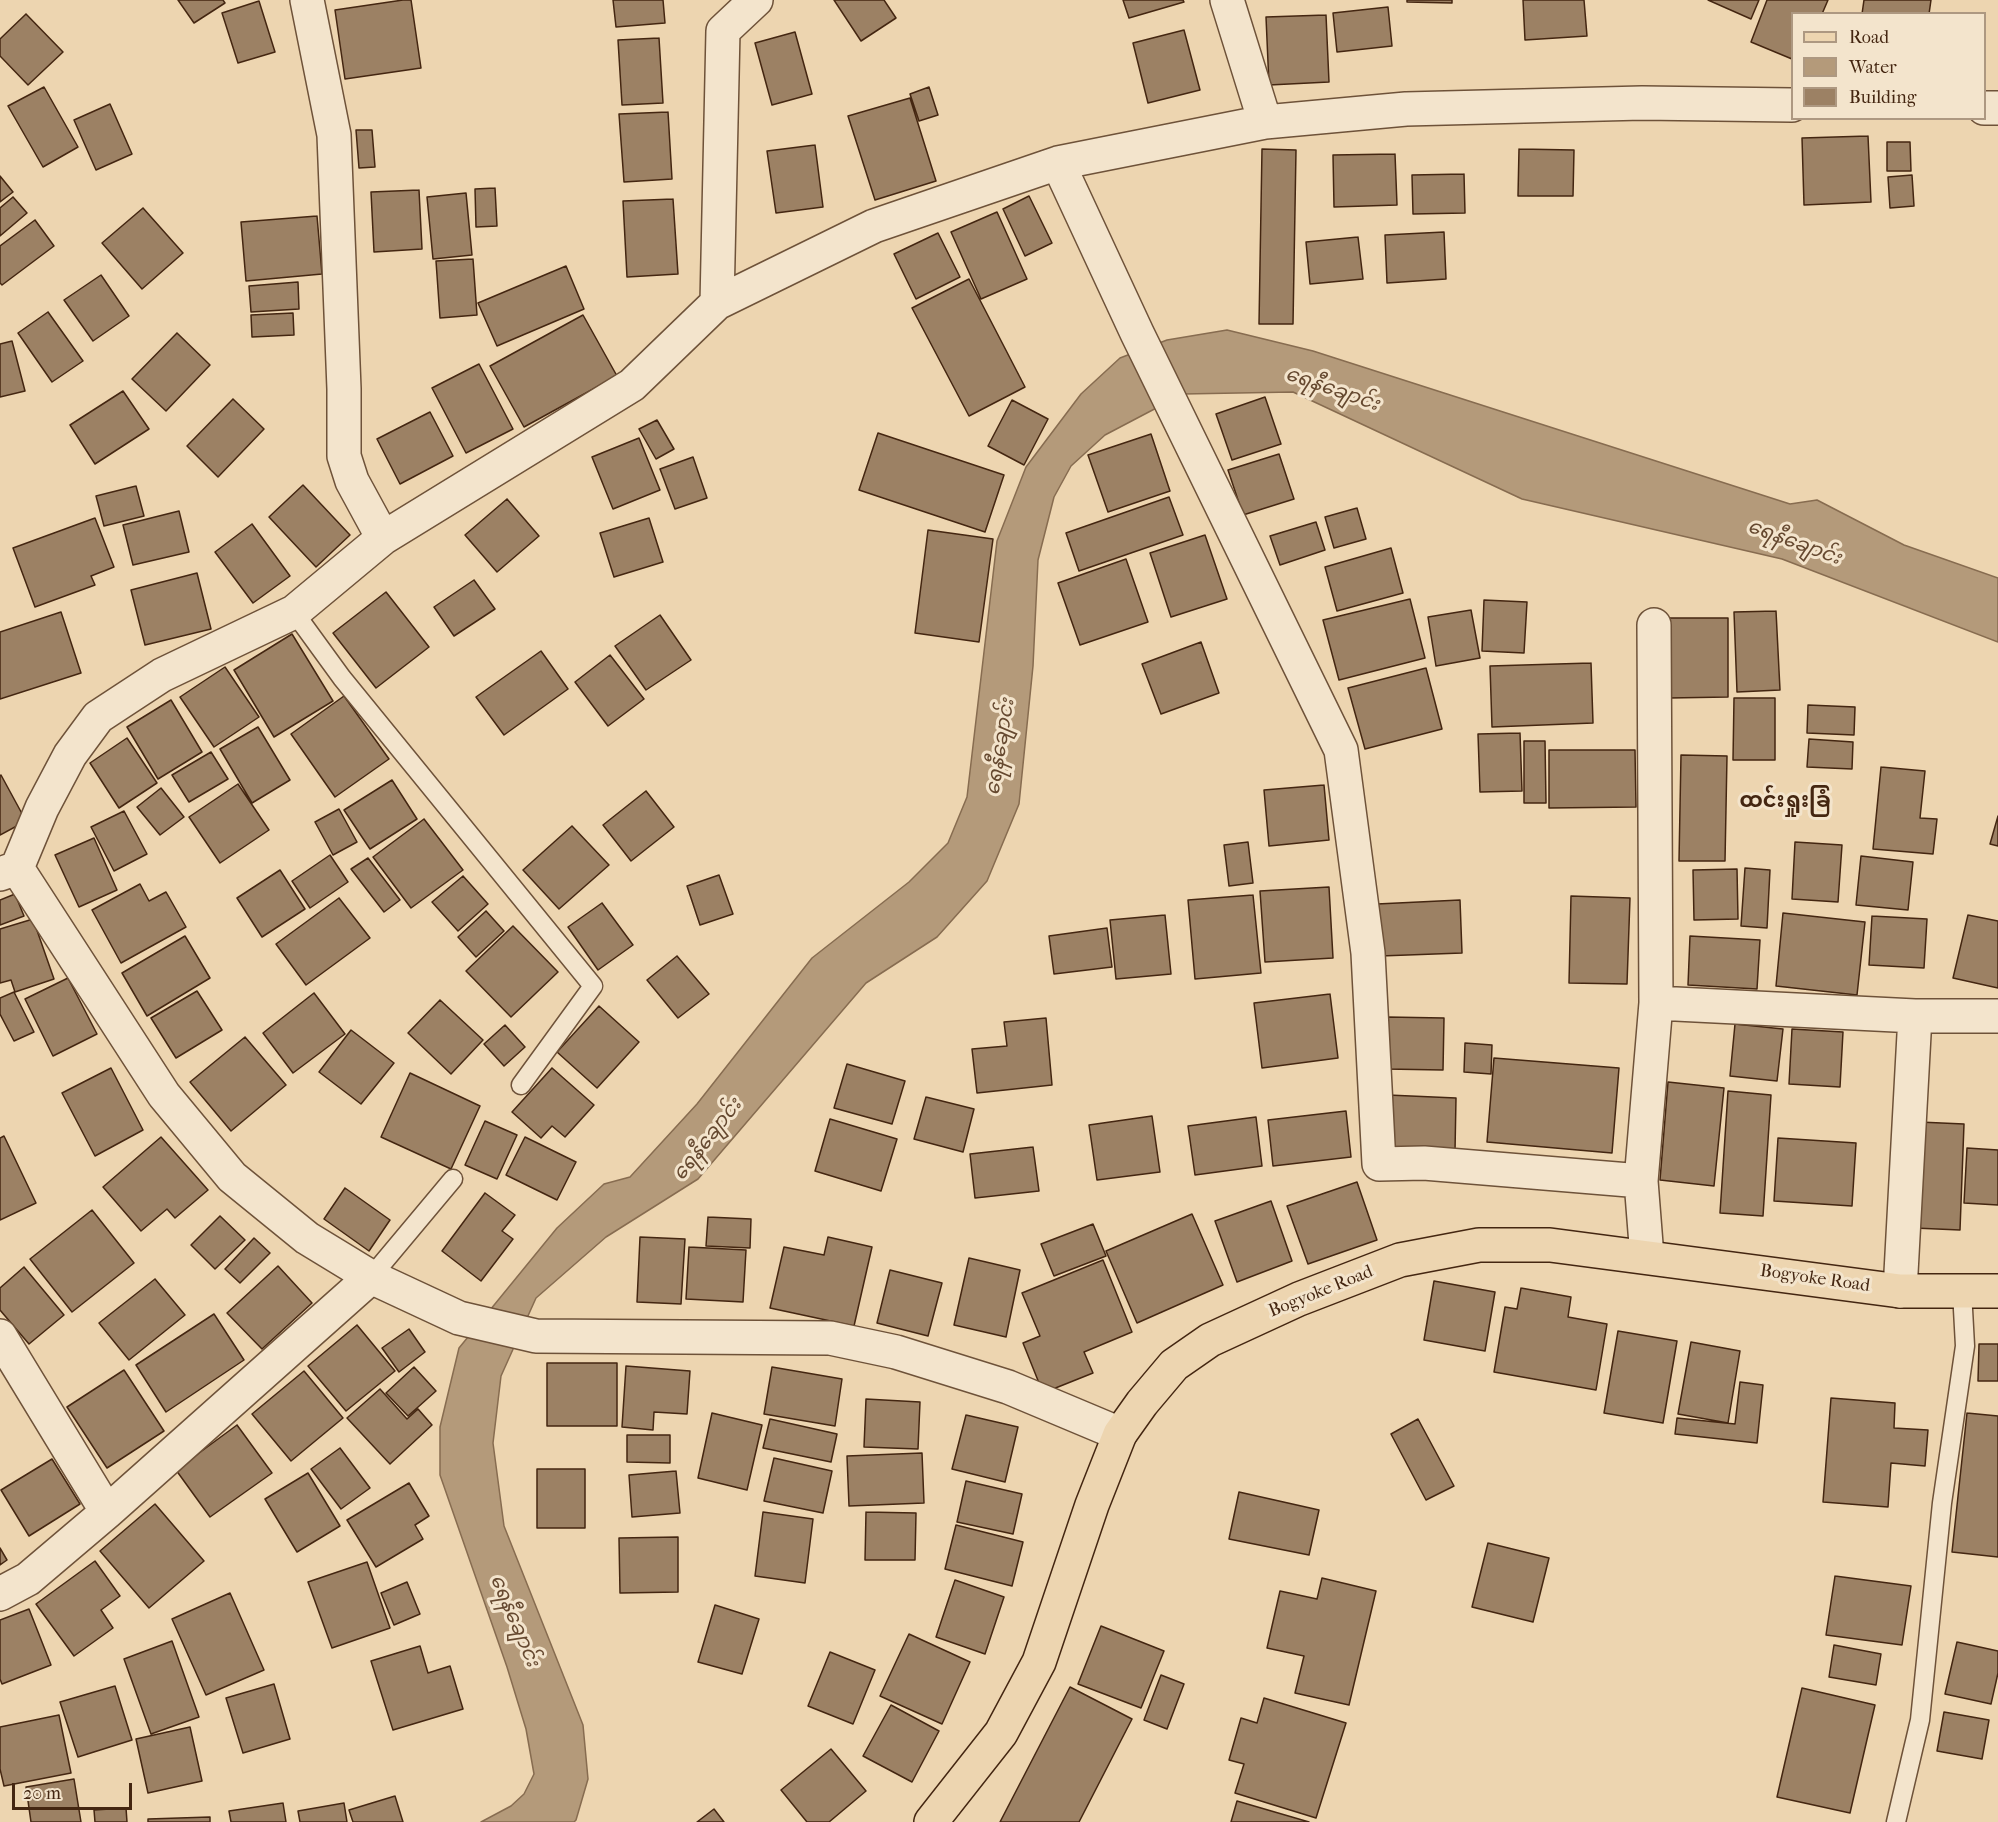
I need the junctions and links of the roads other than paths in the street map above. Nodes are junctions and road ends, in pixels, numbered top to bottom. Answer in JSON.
{"nodes":[{"id":1,"x":307,"y":0,"type":"edge"},
{"id":2,"x":756,"y":0,"type":"edge"},
{"id":3,"x":1227,"y":0,"type":"edge"},
{"id":4,"x":1791,"y":105,"type":"edge"},
{"id":5,"x":1265,"y":122,"type":"junction"},
{"id":6,"x":1058,"y":163,"type":"junction"},
{"id":7,"x":717,"y":303,"type":"junction"},
{"id":8,"x":383,"y":538,"type":"junction"},
{"id":9,"x":294,"y":612,"type":"junction"},
{"id":10,"x":1654,"y":625,"type":"dead end"},
{"id":11,"x":9,"y":871,"type":"edge"},
{"id":12,"x":1656,"y":1003,"type":"junction"},
{"id":13,"x":1915,"y":1016,"type":"junction"},
{"id":14,"x":1998,"y":1016,"type":"edge"},
{"id":15,"x":521,"y":1084,"type":"dead end"},
{"id":16,"x":453,"y":1179,"type":"dead end"},
{"id":17,"x":1641,"y":1181,"type":"junction"},
{"id":18,"x":1647,"y":1257,"type":"junction"},
{"id":19,"x":370,"y":1277,"type":"junction"},
{"id":20,"x":1900,"y":1291,"type":"junction"},
{"id":21,"x":1962,"y":1291,"type":"junction"},
{"id":22,"x":1998,"y":1291,"type":"edge"},
{"id":23,"x":0,"y":1336,"type":"edge"},
{"id":24,"x":1120,"y":1434,"type":"junction"},
{"id":25,"x":107,"y":1512,"type":"junction"},
{"id":26,"x":0,"y":1594,"type":"edge"},
{"id":27,"x":931,"y":1822,"type":"edge"},
{"id":28,"x":1896,"y":1822,"type":"edge"}],
"edges":[{"from":1,"to":8,"type":"street"},
{"from":2,"to":7,"type":"street"},
{"from":3,"to":5,"type":"street"},
{"from":4,"to":5,"type":"street"},
{"from":5,"to":6,"type":"street"},
{"from":6,"to":7,"type":"street"},
{"from":6,"to":17,"type":"street"},
{"from":7,"to":8,"type":"street"},
{"from":8,"to":9,"type":"street"},
{"from":9,"to":11,"type":"street"},
{"from":9,"to":15,"type":"lane"},
{"from":10,"to":12,"type":"street"},
{"from":11,"to":19,"type":"street"},
{"from":12,"to":13,"type":"street"},
{"from":12,"to":17,"type":"street"},
{"from":13,"to":14,"type":"street"},
{"from":13,"to":20,"type":"street"},
{"from":16,"to":19,"type":"lane"},
{"from":17,"to":18,"type":"street"},
{"from":18,"to":20,"type":"main road","name":"Bogyoke Road"},
{"from":18,"to":24,"type":"main road","name":"Bogyoke Road"},
{"from":19,"to":24,"type":"street"},
{"from":19,"to":25,"type":"street"},
{"from":20,"to":21,"type":"main road","name":"Bogyoke Road"},
{"from":21,"to":22,"type":"main road","name":"Bogyoke Road"},
{"from":21,"to":28,"type":"lane"},
{"from":23,"to":25,"type":"street"},
{"from":24,"to":27,"type":"main road","name":"Bogyoke Road"},
{"from":25,"to":26,"type":"street"}]}
